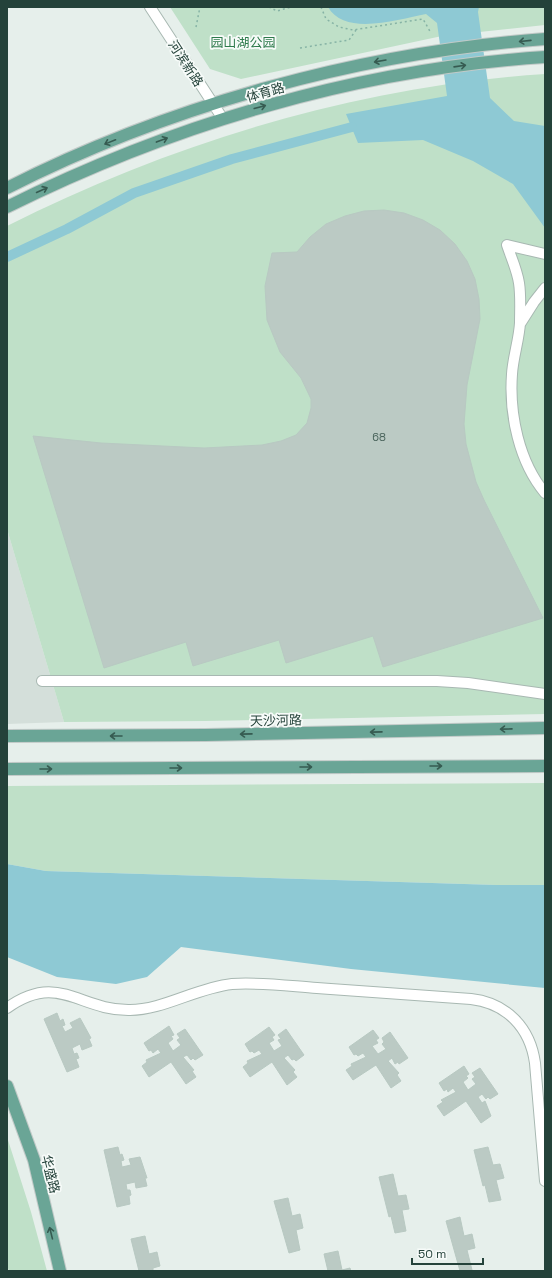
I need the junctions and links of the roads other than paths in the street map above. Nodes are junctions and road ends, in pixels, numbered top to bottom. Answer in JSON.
{"nodes":[{"id":1,"x":150,"y":7,"type":"edge"},
{"id":2,"x":545,"y":39,"type":"edge"},
{"id":3,"x":545,"y":56,"type":"edge"},
{"id":4,"x":213,"y":105,"type":"junction"},
{"id":5,"x":223,"y":119,"type":"junction"},
{"id":6,"x":7,"y":188,"type":"edge"},
{"id":7,"x":7,"y":207,"type":"edge"},
{"id":8,"x":545,"y":254,"type":"edge"},
{"id":9,"x":545,"y":288,"type":"edge"},
{"id":10,"x":520,"y":325,"type":"junction"},
{"id":11,"x":545,"y":493,"type":"edge"},
{"id":12,"x":42,"y":681,"type":"dead end"},
{"id":13,"x":545,"y":694,"type":"edge"},
{"id":14,"x":545,"y":728,"type":"edge"},
{"id":15,"x":7,"y":736,"type":"edge"},
{"id":16,"x":545,"y":766,"type":"edge"},
{"id":17,"x":7,"y":769,"type":"edge"},
{"id":18,"x":7,"y":1008,"type":"edge"},
{"id":19,"x":7,"y":1086,"type":"edge"},
{"id":20,"x":545,"y":1181,"type":"edge"},
{"id":21,"x":60,"y":1271,"type":"edge"}],
"edges":[{"from":1,"to":4,"type":"street","name":"河滨新路"},
{"from":2,"to":4,"type":"main road","name":"体育路","one_way":true},
{"from":5,"to":3,"type":"main road","name":"体育路","one_way":true},
{"from":4,"to":5,"type":"street","name":"河滨新路"},
{"from":4,"to":6,"type":"main road","name":"体育路","one_way":true},
{"from":7,"to":5,"type":"main road","name":"体育路","one_way":true},
{"from":8,"to":10,"type":"street"},
{"from":9,"to":10,"type":"street"},
{"from":10,"to":11,"type":"street"},
{"from":12,"to":13,"type":"street"},
{"from":14,"to":15,"type":"main road","name":"天沙河路","one_way":true},
{"from":17,"to":16,"type":"main road","one_way":true},
{"from":18,"to":20,"type":"street"},
{"from":21,"to":19,"type":"main road","name":"华盛路","one_way":true}]}
